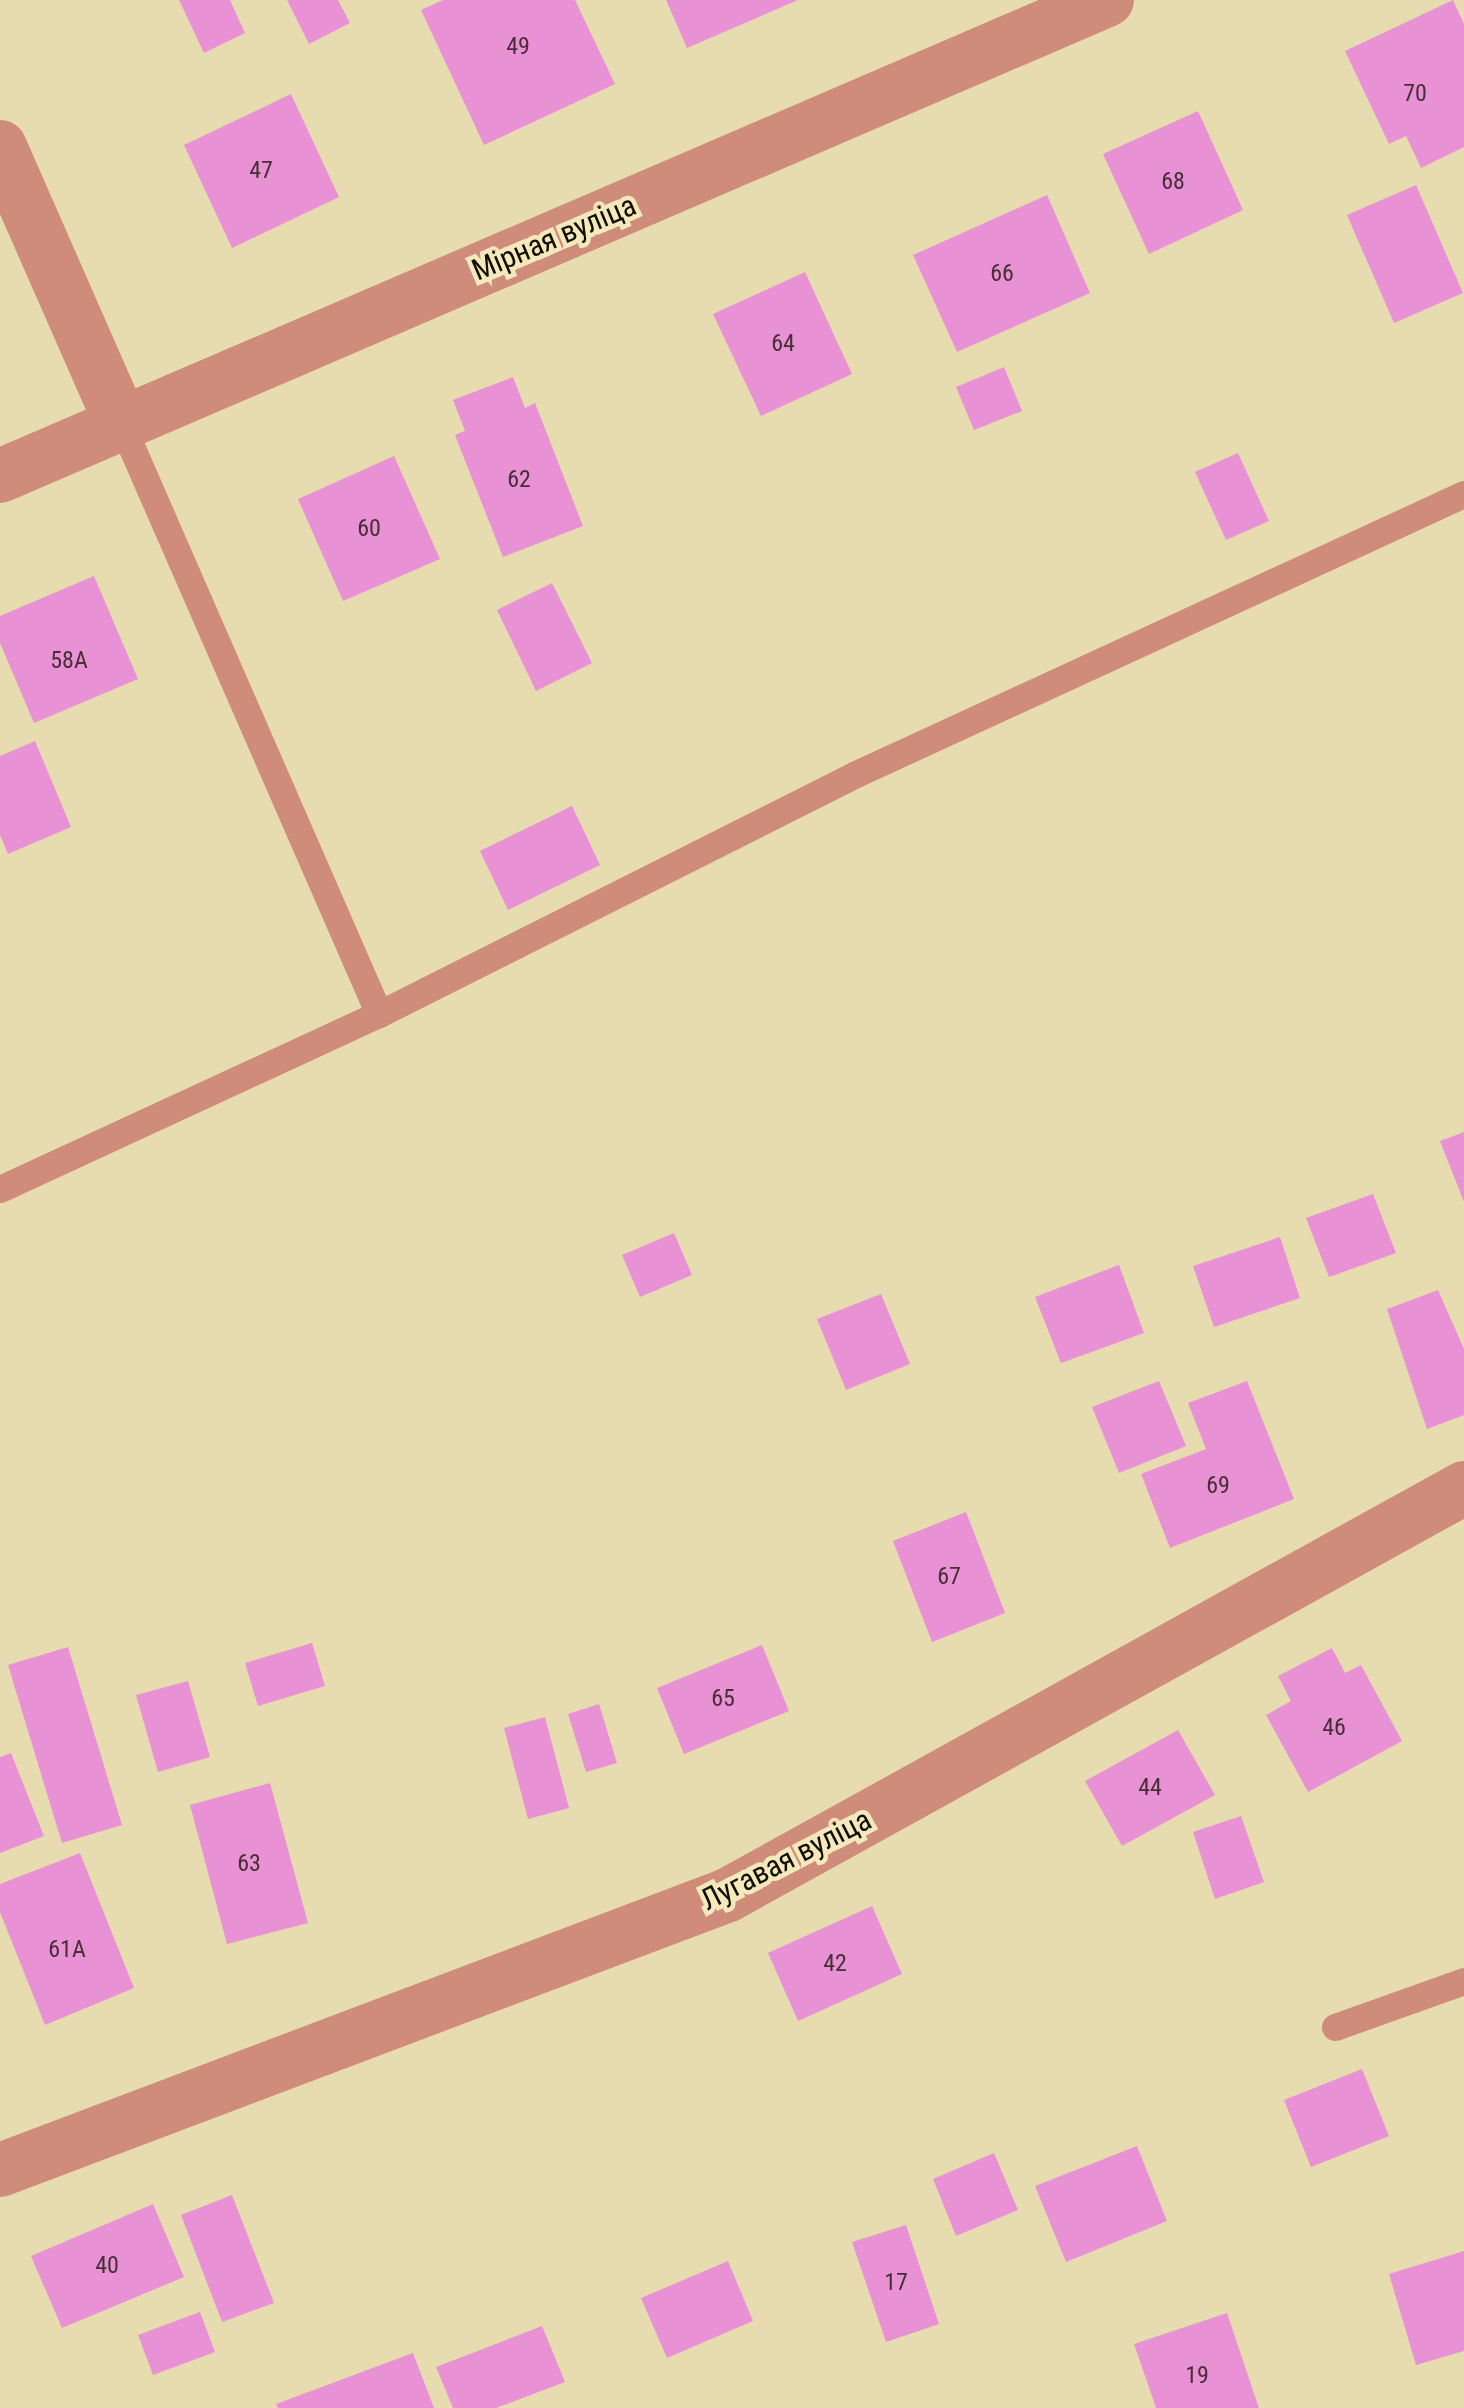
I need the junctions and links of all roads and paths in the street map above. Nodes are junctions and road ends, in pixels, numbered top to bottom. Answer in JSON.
{"nodes":[{"id":1,"x":1107,"y":0,"type":"edge"},
{"id":2,"x":0,"y":147,"type":"edge"},
{"id":3,"x":121,"y":424,"type":"junction"},
{"id":4,"x":0,"y":476,"type":"edge"},
{"id":5,"x":1464,"y":494,"type":"edge"},
{"id":6,"x":379,"y":1014,"type":"junction"},
{"id":7,"x":0,"y":1189,"type":"edge"},
{"id":8,"x":1464,"y":1488,"type":"edge"},
{"id":9,"x":1464,"y":1981,"type":"edge"},
{"id":10,"x":1335,"y":2027,"type":"dead end"},
{"id":11,"x":0,"y":2170,"type":"edge"}],
"edges":[{"from":1,"to":3,"type":"street","name":"Мірная вуліца"},
{"from":2,"to":3,"type":"street"},
{"from":3,"to":4,"type":"street","name":"Мірная вуліца"},
{"from":3,"to":6,"type":"lane"},
{"from":5,"to":6,"type":"lane"},
{"from":6,"to":7,"type":"lane"},
{"from":8,"to":11,"type":"street","name":"Лугавая вуліца"},
{"from":9,"to":10,"type":"lane"}]}
